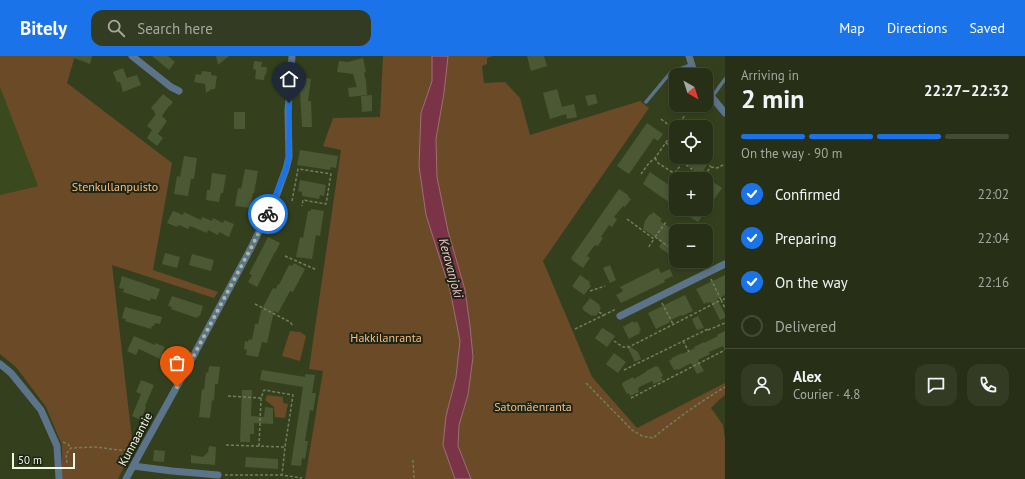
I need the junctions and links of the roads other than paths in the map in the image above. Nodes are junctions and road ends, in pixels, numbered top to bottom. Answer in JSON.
{"nodes":[{"id":1,"x":132,"y":56,"type":"edge"},
{"id":2,"x":292,"y":56,"type":"edge"},
{"id":3,"x":689,"y":56,"type":"edge"},
{"id":4,"x":691,"y":65,"type":"junction"},
{"id":5,"x":692,"y":68,"type":"edge"},
{"id":6,"x":725,"y":80,"type":"edge"},
{"id":7,"x":179,"y":91,"type":"dead end"},
{"id":8,"x":713,"y":96,"type":"edge"},
{"id":9,"x":713,"y":98,"type":"edge"},
{"id":10,"x":646,"y":102,"type":"dead end"},
{"id":11,"x":725,"y":113,"type":"edge"},
{"id":12,"x":725,"y":264,"type":"edge"},
{"id":13,"x":618,"y":312,"type":"road end"},
{"id":14,"x":0,"y":364,"type":"edge"},
{"id":15,"x":132,"y":466,"type":"junction"},
{"id":16,"x":221,"y":475,"type":"road end"},
{"id":17,"x":59,"y":479,"type":"edge"},
{"id":18,"x":126,"y":479,"type":"edge"}],
"edges":[{"from":1,"to":7,"type":"street"},
{"from":2,"to":15,"type":"street","name":"Kunnaantie"},
{"from":3,"to":4,"type":"street"},
{"from":4,"to":5,"type":"street"},
{"from":4,"to":10,"type":"lane"},
{"from":6,"to":8,"type":"lane"},
{"from":9,"to":11,"type":"street"},
{"from":12,"to":13,"type":"street"},
{"from":14,"to":17,"type":"street"},
{"from":15,"to":16,"type":"street"},
{"from":15,"to":18,"type":"street","name":"Kunnaantie"}]}
